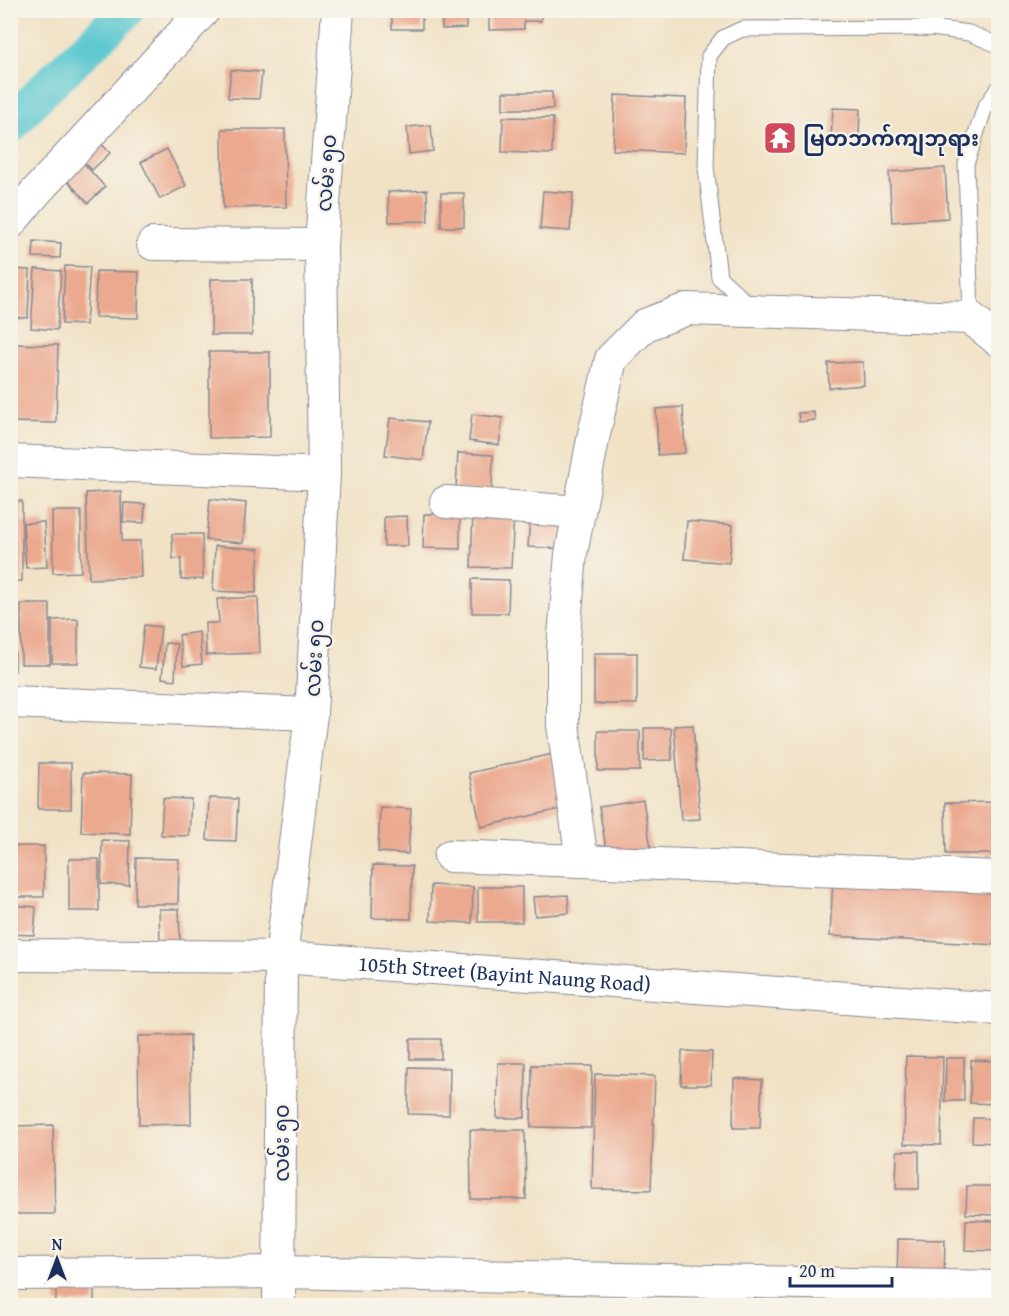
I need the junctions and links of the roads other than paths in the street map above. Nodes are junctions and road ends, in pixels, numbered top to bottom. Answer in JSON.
{"nodes":[{"id":1,"x":204,"y":10,"type":"edge"},
{"id":2,"x":338,"y":10,"type":"edge"},
{"id":3,"x":999,"y":45,"type":"edge"},
{"id":4,"x":999,"y":89,"type":"edge"},
{"id":5,"x":10,"y":223,"type":"edge"},
{"id":6,"x":153,"y":244,"type":"dead end"},
{"id":7,"x":321,"y":245,"type":"junction"},
{"id":8,"x":758,"y":312,"type":"junction"},
{"id":9,"x":971,"y":318,"type":"junction"},
{"id":10,"x":999,"y":340,"type":"edge"},
{"id":11,"x":10,"y":461,"type":"edge"},
{"id":12,"x":324,"y":474,"type":"junction"},
{"id":13,"x":446,"y":502,"type":"dead end"},
{"id":14,"x":579,"y":512,"type":"junction"},
{"id":15,"x":10,"y":702,"type":"edge"},
{"id":16,"x":311,"y":714,"type":"junction"},
{"id":17,"x":450,"y":856,"type":"dead end"},
{"id":18,"x":582,"y":861,"type":"junction"},
{"id":19,"x":999,"y":877,"type":"edge"},
{"id":20,"x":10,"y":955,"type":"edge"},
{"id":21,"x":281,"y":957,"type":"junction"},
{"id":22,"x":999,"y":1010,"type":"edge"},
{"id":23,"x":281,"y":1272,"type":"junction"},
{"id":24,"x":10,"y":1274,"type":"edge"},
{"id":25,"x":999,"y":1287,"type":"edge"},
{"id":26,"x":279,"y":1305,"type":"edge"}],
"edges":[{"from":1,"to":5,"type":"street"},
{"from":2,"to":7,"type":"street","name":"လမ်း ၅၀"},
{"from":3,"to":8,"type":"lane"},
{"from":4,"to":9,"type":"lane"},
{"from":6,"to":7,"type":"street"},
{"from":7,"to":12,"type":"street","name":"လမ်း ၅၀"},
{"from":8,"to":9,"type":"street"},
{"from":8,"to":14,"type":"street"},
{"from":9,"to":10,"type":"street"},
{"from":11,"to":12,"type":"street"},
{"from":12,"to":16,"type":"street","name":"လမ်း ၅၀"},
{"from":13,"to":14,"type":"street"},
{"from":14,"to":18,"type":"street"},
{"from":15,"to":16,"type":"street"},
{"from":16,"to":21,"type":"street","name":"လမ်း ၅၀"},
{"from":17,"to":18,"type":"street"},
{"from":18,"to":19,"type":"street"},
{"from":20,"to":21,"type":"street","name":"105th Street (Bayint Naung Road)"},
{"from":21,"to":22,"type":"street","name":"105th Street (Bayint Naung Road)"},
{"from":21,"to":23,"type":"street","name":"လမ်း ၅၀"},
{"from":23,"to":24,"type":"street"},
{"from":23,"to":25,"type":"street"},
{"from":23,"to":26,"type":"street","name":"လမ်း ၅၀"}]}
